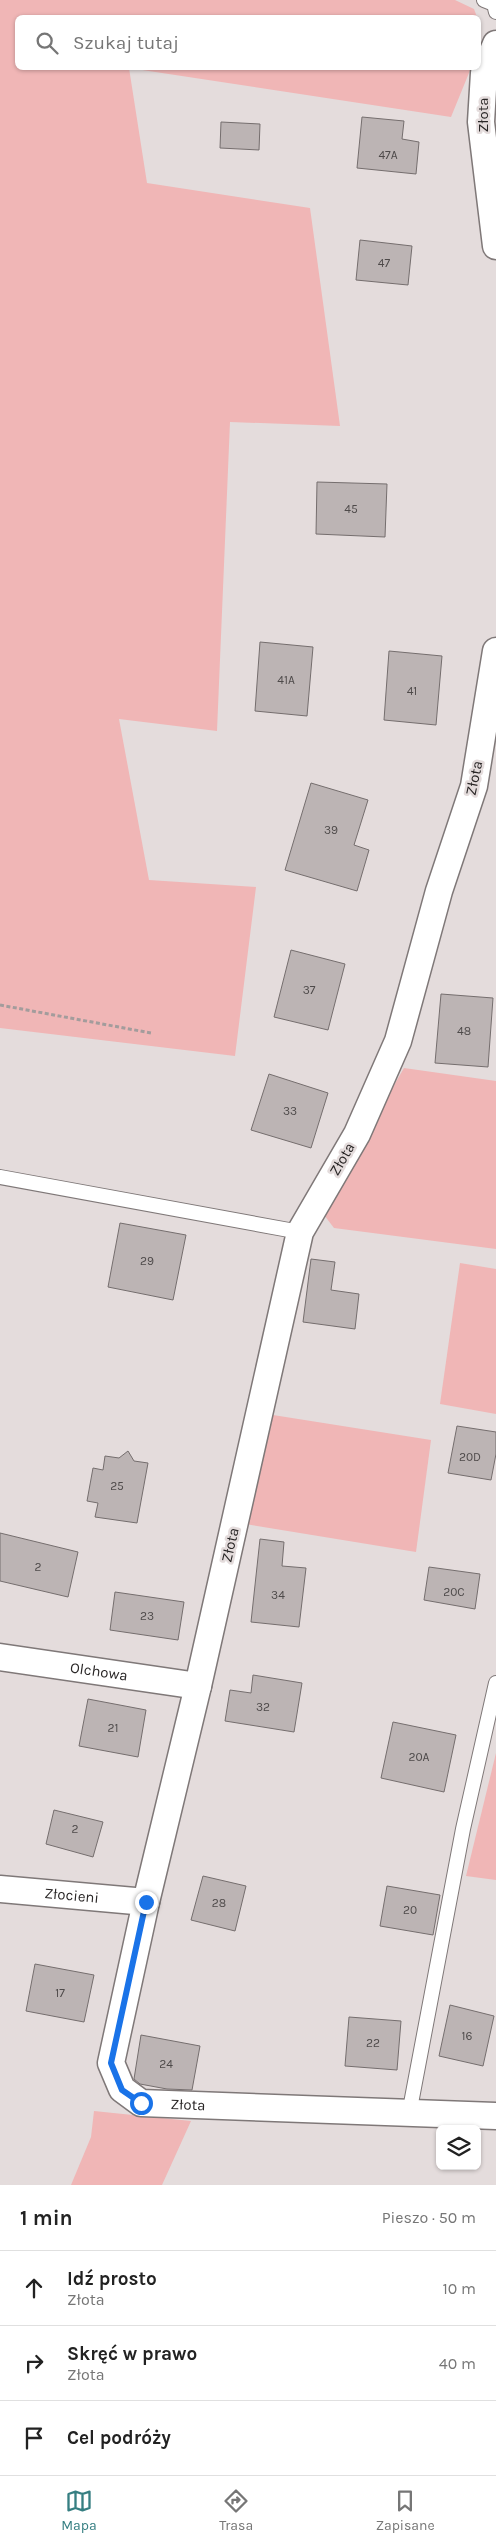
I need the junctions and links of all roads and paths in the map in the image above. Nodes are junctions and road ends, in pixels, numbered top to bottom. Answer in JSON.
{"nodes":[{"id":1,"x":484,"y":0,"type":"edge"},
{"id":2,"x":496,"y":12,"type":"edge"},
{"id":3,"x":496,"y":44,"type":"edge"},
{"id":4,"x":496,"y":246,"type":"edge"},
{"id":5,"x":496,"y":651,"type":"edge"},
{"id":6,"x":0,"y":1005,"type":"edge"},
{"id":7,"x":151,"y":1033,"type":"dead end"},
{"id":8,"x":0,"y":1177,"type":"edge"},
{"id":9,"x":300,"y":1232,"type":"junction"},
{"id":10,"x":0,"y":1657,"type":"edge"},
{"id":11,"x":496,"y":1684,"type":"edge"},
{"id":12,"x":198,"y":1686,"type":"junction"},
{"id":13,"x":0,"y":1888,"type":"edge"},
{"id":14,"x":146,"y":1902,"type":"junction"},
{"id":15,"x":409,"y":2114,"type":"junction"},
{"id":16,"x":496,"y":2116,"type":"edge"}],
"edges":[{"from":1,"to":2,"type":"lane"},
{"from":3,"to":4,"type":"street","name":"Złota"},
{"from":5,"to":9,"type":"street","name":"Złota"},
{"from":6,"to":7,"type":"path"},
{"from":8,"to":9,"type":"lane"},
{"from":9,"to":12,"type":"street","name":"Złota"},
{"from":10,"to":12,"type":"street","name":"Olchowa"},
{"from":11,"to":15,"type":"lane"},
{"from":12,"to":14,"type":"street","name":"Złota"},
{"from":13,"to":14,"type":"street","name":"Złocieni"},
{"from":14,"to":15,"type":"street","name":"Złota"},
{"from":15,"to":16,"type":"street","name":"Złota"}]}
